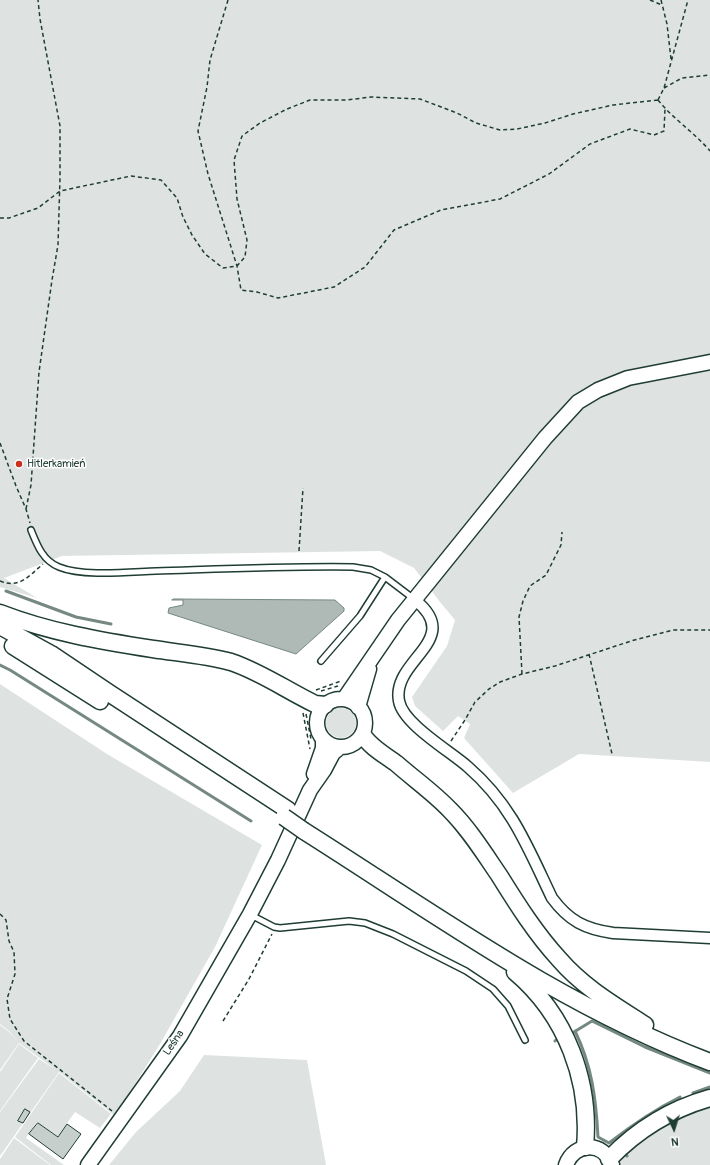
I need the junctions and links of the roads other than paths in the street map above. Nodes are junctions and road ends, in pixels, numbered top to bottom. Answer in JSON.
{"nodes":[{"id":1,"x":710,"y":362,"type":"edge"},
{"id":2,"x":31,"y":530,"type":"road end"},
{"id":3,"x":385,"y":577,"type":"junction"},
{"id":4,"x":415,"y":600,"type":"junction"},
{"id":5,"x":0,"y":613,"type":"edge"},
{"id":6,"x":0,"y":626,"type":"edge"},
{"id":7,"x":0,"y":638,"type":"edge"},
{"id":8,"x":372,"y":660,"type":"junction"},
{"id":9,"x":321,"y":661,"type":"dead end"},
{"id":10,"x":344,"y":699,"type":"junction"},
{"id":11,"x":325,"y":705,"type":"junction"},
{"id":12,"x":358,"y":707,"type":"junction"},
{"id":13,"x":362,"y":735,"type":"junction"},
{"id":14,"x":323,"y":740,"type":"junction"},
{"id":15,"x":339,"y":748,"type":"junction"},
{"id":16,"x":310,"y":790,"type":"junction"},
{"id":17,"x":286,"y":814,"type":"junction"},
{"id":18,"x":306,"y":827,"type":"junction"},
{"id":19,"x":250,"y":914,"type":"junction"},
{"id":20,"x":710,"y":938,"type":"edge"},
{"id":21,"x":486,"y":948,"type":"junction"},
{"id":22,"x":645,"y":1025,"type":"junction"},
{"id":23,"x":525,"y":1040,"type":"dead end"},
{"id":24,"x":710,"y":1051,"type":"edge"},
{"id":25,"x":710,"y":1062,"type":"edge"},
{"id":26,"x":710,"y":1098,"type":"edge"},
{"id":27,"x":585,"y":1147,"type":"junction"},
{"id":28,"x":611,"y":1162,"type":"edge"},
{"id":29,"x":88,"y":1165,"type":"edge"},
{"id":30,"x":566,"y":1165,"type":"edge"}],
"edges":[{"from":1,"to":4,"type":"street"},
{"from":2,"to":3,"type":"lane"},
{"from":3,"to":4,"type":"lane"},
{"from":3,"to":9,"type":"lane"},
{"from":4,"to":8,"type":"street"},
{"from":4,"to":20,"type":"street"},
{"from":5,"to":11,"type":"main road"},
{"from":6,"to":17,"type":"main road"},
{"from":7,"to":17,"type":"main road"},
{"from":8,"to":10,"type":"street"},
{"from":8,"to":12,"type":"street"},
{"from":10,"to":11,"type":"street"},
{"from":10,"to":12,"type":"street"},
{"from":11,"to":14,"type":"street"},
{"from":12,"to":13,"type":"street"},
{"from":13,"to":15,"type":"street"},
{"from":13,"to":22,"type":"main road"},
{"from":14,"to":15,"type":"street"},
{"from":14,"to":16,"type":"street"},
{"from":15,"to":16,"type":"street"},
{"from":16,"to":19,"type":"street","name":"Leśna"},
{"from":17,"to":18,"type":"main road","bridge":true},
{"from":18,"to":21,"type":"main road"},
{"from":18,"to":22,"type":"main road"},
{"from":19,"to":23,"type":"lane"},
{"from":19,"to":29,"type":"street","name":"Leśna"},
{"from":21,"to":25,"type":"main road"},
{"from":21,"to":27,"type":"main road"},
{"from":22,"to":24,"type":"main road"},
{"from":26,"to":28,"type":"main road"},
{"from":27,"to":28,"type":"street"},
{"from":27,"to":30,"type":"street"}]}
